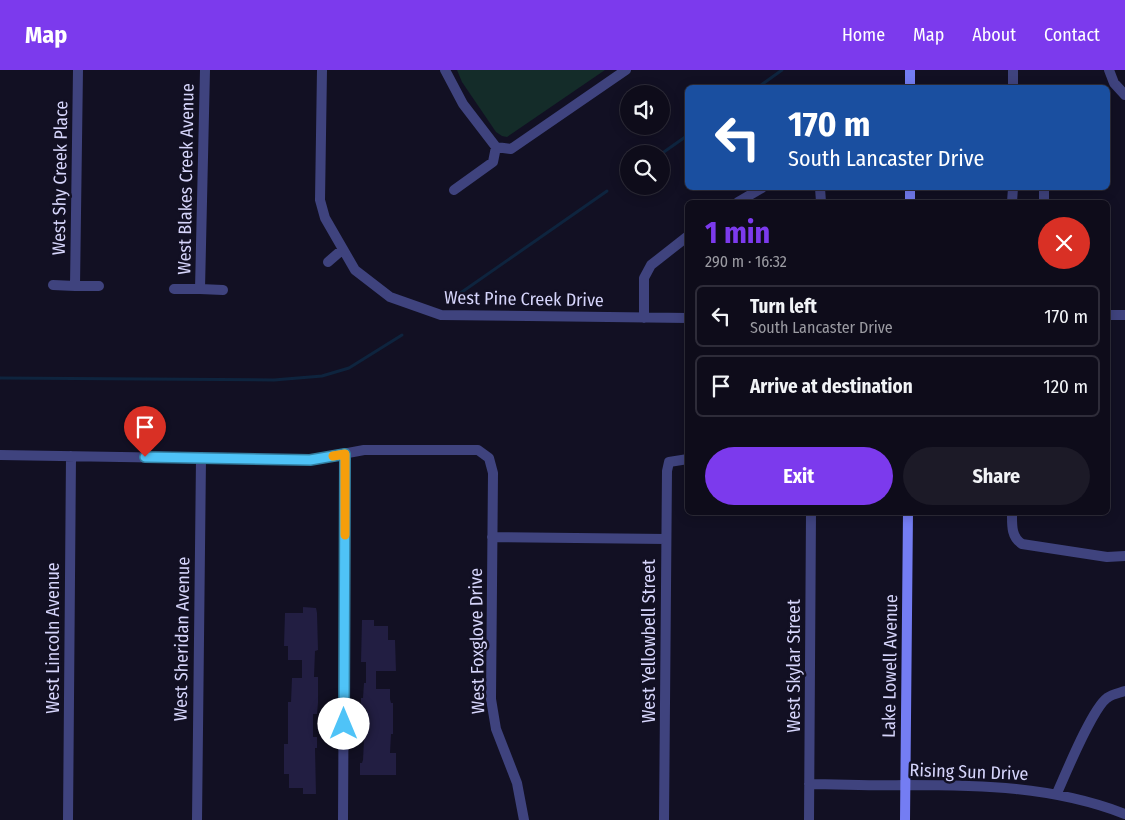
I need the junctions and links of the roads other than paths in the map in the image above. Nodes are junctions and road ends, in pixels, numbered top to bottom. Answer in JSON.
{"nodes":[{"id":1,"x":78,"y":70,"type":"edge"},
{"id":2,"x":205,"y":70,"type":"edge"},
{"id":3,"x":322,"y":70,"type":"edge"},
{"id":4,"x":445,"y":70,"type":"edge"},
{"id":5,"x":626,"y":70,"type":"edge"},
{"id":6,"x":910,"y":70,"type":"edge"},
{"id":7,"x":1013,"y":70,"type":"edge"},
{"id":8,"x":1109,"y":70,"type":"edge"},
{"id":9,"x":910,"y":85,"type":"edge"},
{"id":10,"x":1013,"y":85,"type":"edge"},
{"id":11,"x":1125,"y":94,"type":"edge"},
{"id":12,"x":496,"y":147,"type":"junction"},
{"id":13,"x":454,"y":190,"type":"dead end"},
{"id":14,"x":759,"y":190,"type":"edge"},
{"id":15,"x":741,"y":200,"type":"edge"},
{"id":16,"x":685,"y":238,"type":"edge"},
{"id":17,"x":343,"y":249,"type":"junction"},
{"id":18,"x":328,"y":262,"type":"dead end"},
{"id":19,"x":53,"y":285,"type":"dead end"},
{"id":20,"x":75,"y":286,"type":"junction"},
{"id":21,"x":99,"y":286,"type":"dead end"},
{"id":22,"x":174,"y":289,"type":"dead end"},
{"id":23,"x":200,"y":289,"type":"junction"},
{"id":24,"x":223,"y":290,"type":"dead end"},
{"id":25,"x":1110,"y":315,"type":"edge"},
{"id":26,"x":1125,"y":315,"type":"edge"},
{"id":27,"x":644,"y":318,"type":"junction"},
{"id":28,"x":685,"y":318,"type":"edge"},
{"id":29,"x":345,"y":454,"type":"junction"},
{"id":30,"x":0,"y":455,"type":"edge"},
{"id":31,"x":70,"y":456,"type":"junction"},
{"id":32,"x":200,"y":458,"type":"junction"},
{"id":33,"x":685,"y":459,"type":"edge"},
{"id":34,"x":811,"y":515,"type":"edge"},
{"id":35,"x":908,"y":515,"type":"edge"},
{"id":36,"x":1012,"y":515,"type":"edge"},
{"id":37,"x":492,"y":537,"type":"junction"},
{"id":38,"x":666,"y":539,"type":"junction"},
{"id":39,"x":1125,"y":556,"type":"edge"},
{"id":40,"x":1125,"y":691,"type":"edge"},
{"id":41,"x":809,"y":784,"type":"junction"},
{"id":42,"x":906,"y":786,"type":"junction"},
{"id":43,"x":1057,"y":793,"type":"junction"},
{"id":44,"x":1125,"y":814,"type":"edge"},
{"id":45,"x":68,"y":820,"type":"edge"},
{"id":46,"x":197,"y":820,"type":"edge"},
{"id":47,"x":343,"y":820,"type":"edge"},
{"id":48,"x":524,"y":820,"type":"edge"},
{"id":49,"x":664,"y":820,"type":"edge"},
{"id":50,"x":809,"y":820,"type":"edge"},
{"id":51,"x":905,"y":820,"type":"edge"}],
"edges":[{"from":1,"to":20,"type":"street","name":"West Shy Creek Place"},
{"from":2,"to":23,"type":"street","name":"West Blakes Creek Avenue"},
{"from":3,"to":17,"type":"street","name":"West Pine Creek Drive"},
{"from":4,"to":12,"type":"street"},
{"from":5,"to":12,"type":"street"},
{"from":6,"to":9,"type":"main road"},
{"from":7,"to":10,"type":"street"},
{"from":8,"to":11,"type":"street"},
{"from":12,"to":13,"type":"street"},
{"from":14,"to":15,"type":"street"},
{"from":16,"to":27,"type":"street"},
{"from":17,"to":18,"type":"street"},
{"from":17,"to":27,"type":"street","name":"West Pine Creek Drive"},
{"from":19,"to":20,"type":"street"},
{"from":20,"to":21,"type":"street"},
{"from":22,"to":23,"type":"street","name":"West Blakes Creek Avenue"},
{"from":23,"to":24,"type":"street","name":"West Blakes Creek Avenue"},
{"from":25,"to":26,"type":"street"},
{"from":27,"to":28,"type":"street","name":"West Pine Creek Drive"},
{"from":29,"to":32,"type":"street"},
{"from":29,"to":37,"type":"street","name":"West Foxglove Drive"},
{"from":29,"to":47,"type":"street"},
{"from":30,"to":31,"type":"street"},
{"from":31,"to":32,"type":"street"},
{"from":31,"to":45,"type":"street","name":"West Lincoln Avenue"},
{"from":32,"to":46,"type":"street","name":"West Sheridan Avenue"},
{"from":33,"to":38,"type":"street","name":"West Yellowbell Street"},
{"from":34,"to":41,"type":"street","name":"West Skylar Street"},
{"from":35,"to":42,"type":"main road","name":"Lake Lowell Avenue"},
{"from":36,"to":39,"type":"street"},
{"from":37,"to":38,"type":"street"},
{"from":37,"to":48,"type":"street","name":"West Foxglove Drive"},
{"from":38,"to":49,"type":"street","name":"West Yellowbell Street"},
{"from":40,"to":43,"type":"street"},
{"from":41,"to":42,"type":"street","name":"Rising Sun Drive"},
{"from":41,"to":50,"type":"street","name":"West Skylar Street"},
{"from":42,"to":43,"type":"street","name":"Rising Sun Drive"},
{"from":42,"to":51,"type":"main road","name":"Lake Lowell Avenue"},
{"from":43,"to":44,"type":"street","name":"Rising Sun Drive"}]}
